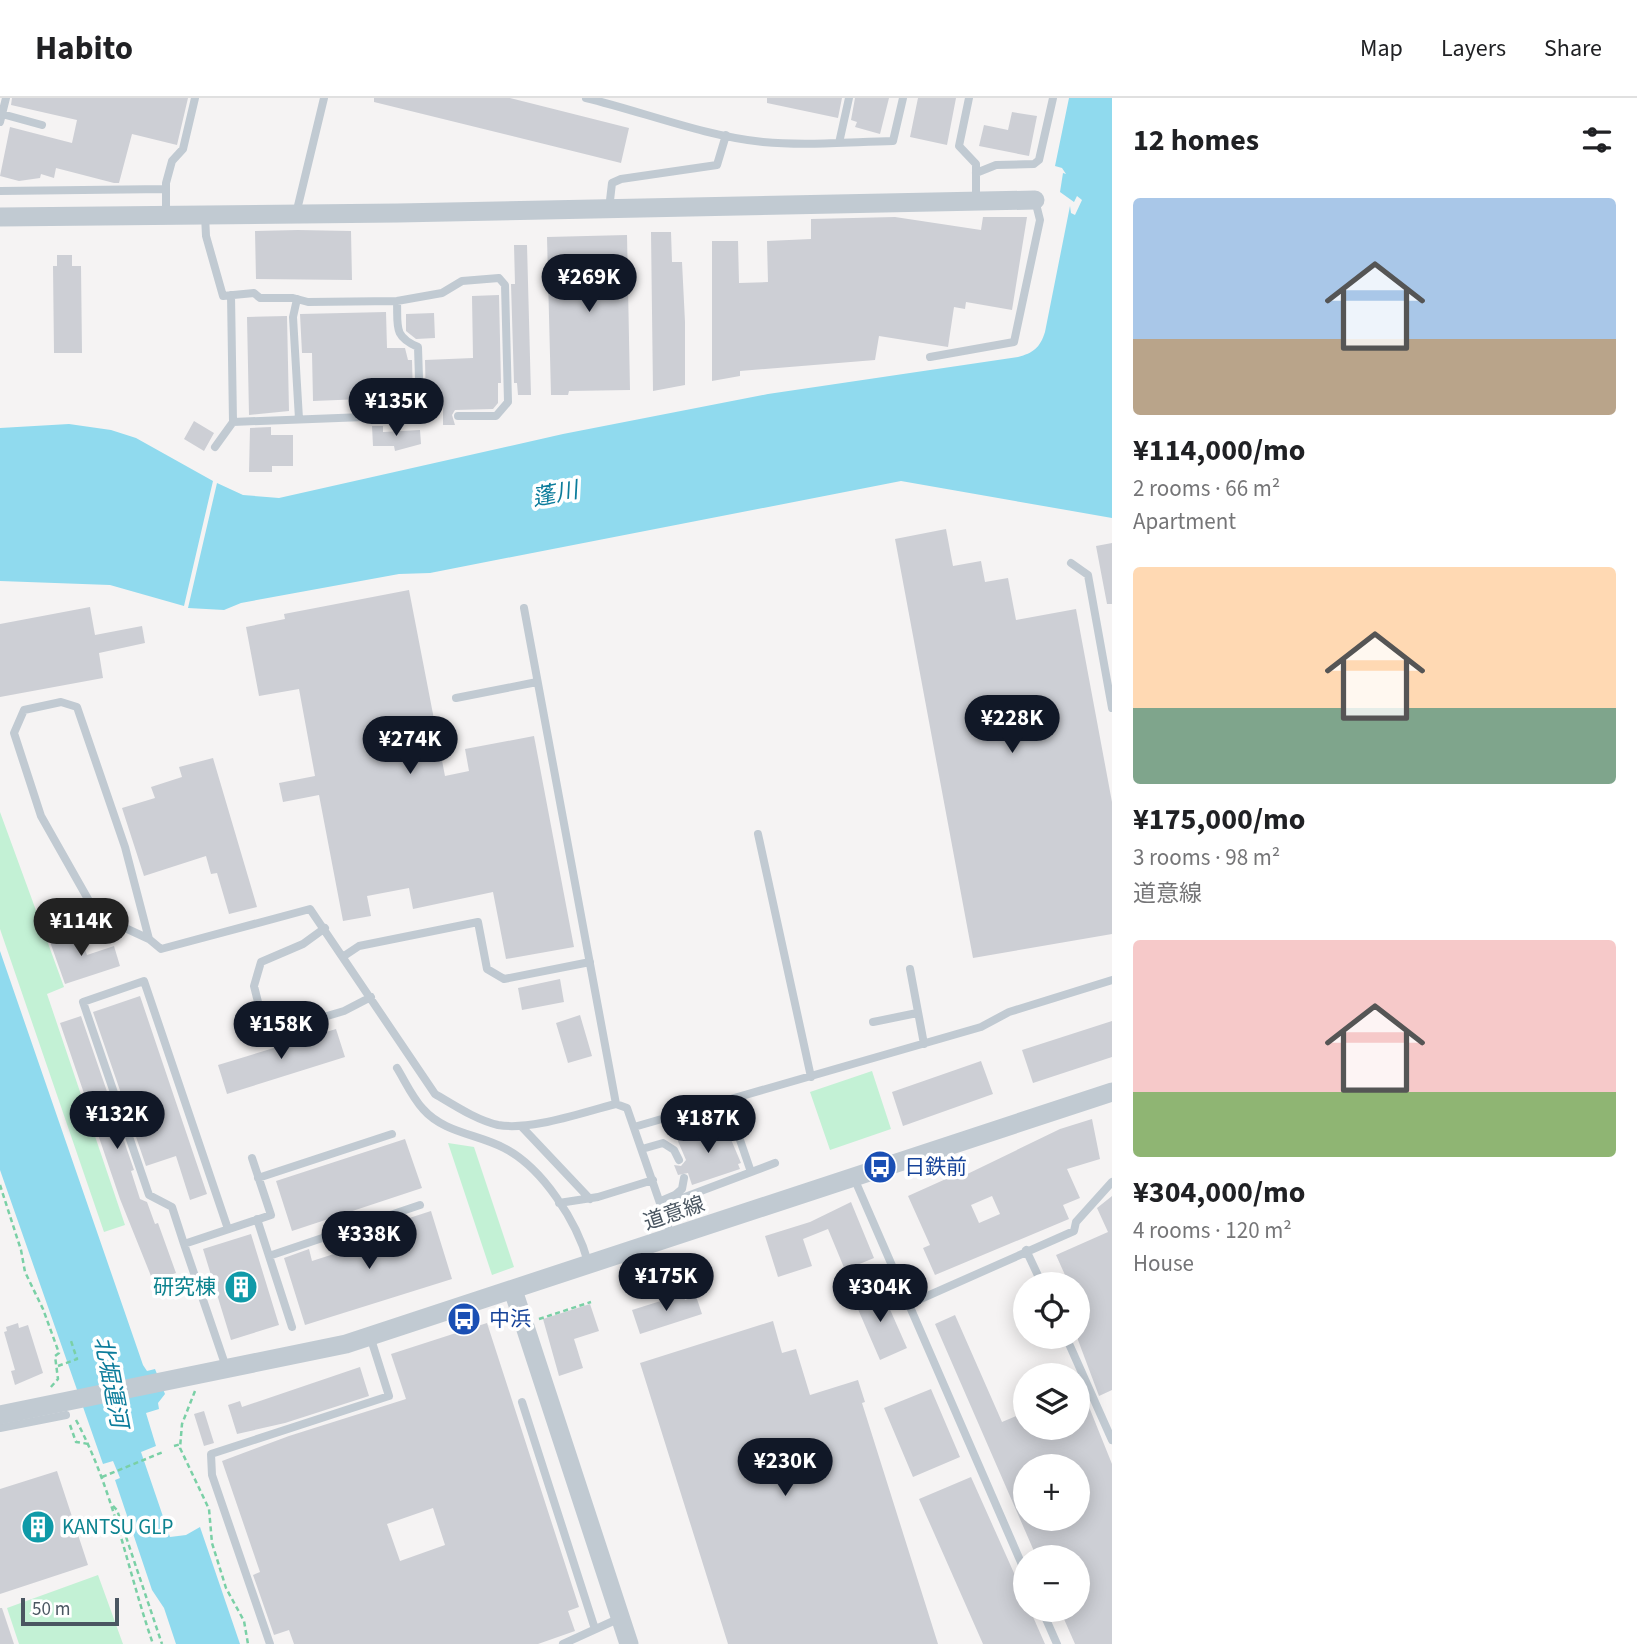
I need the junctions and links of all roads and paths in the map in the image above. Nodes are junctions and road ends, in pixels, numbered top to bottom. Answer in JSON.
{"nodes":[{"id":1,"x":6,"y":98,"type":"edge"},
{"id":2,"x":195,"y":98,"type":"edge"},
{"id":3,"x":324,"y":98,"type":"edge"},
{"id":4,"x":586,"y":98,"type":"edge"},
{"id":5,"x":849,"y":98,"type":"edge"},
{"id":6,"x":903,"y":98,"type":"edge"},
{"id":7,"x":969,"y":98,"type":"edge"},
{"id":8,"x":1053,"y":98,"type":"edge"},
{"id":9,"x":622,"y":102,"type":"edge"},
{"id":10,"x":1,"y":118,"type":"edge"},
{"id":11,"x":42,"y":125,"type":"dead end"},
{"id":12,"x":726,"y":135,"type":"junction"},
{"id":13,"x":839,"y":142,"type":"junction"},
{"id":14,"x":976,"y":173,"type":"junction"},
{"id":15,"x":166,"y":189,"type":"junction"},
{"id":16,"x":0,"y":191,"type":"edge"},
{"id":17,"x":1035,"y":200,"type":"joint"},
{"id":18,"x":976,"y":202,"type":"junction"},
{"id":19,"x":609,"y":209,"type":"junction"},
{"id":20,"x":296,"y":214,"type":"junction"},
{"id":21,"x":166,"y":215,"type":"junction"},
{"id":22,"x":205,"y":215,"type":"junction"},
{"id":23,"x":0,"y":217,"type":"edge"},
{"id":24,"x":231,"y":295,"type":"junction"},
{"id":25,"x":297,"y":299,"type":"junction"},
{"id":26,"x":397,"y":301,"type":"junction"},
{"id":27,"x":930,"y":357,"type":"dead end"},
{"id":28,"x":458,"y":416,"type":"dead end"},
{"id":29,"x":299,"y":419,"type":"junction"},
{"id":30,"x":233,"y":422,"type":"junction"},
{"id":31,"x":215,"y":447,"type":"dead end"},
{"id":32,"x":1071,"y":563,"type":"dead end"},
{"id":33,"x":524,"y":608,"type":"dead end"},
{"id":34,"x":537,"y":682,"type":"junction"},
{"id":35,"x":456,"y":698,"type":"dead end"},
{"id":36,"x":1112,"y":708,"type":"edge"},
{"id":37,"x":758,"y":834,"type":"dead end"},
{"id":38,"x":325,"y":928,"type":"junction"},
{"id":39,"x":149,"y":939,"type":"junction"},
{"id":40,"x":344,"y":956,"type":"junction"},
{"id":41,"x":590,"y":962,"type":"junction"},
{"id":42,"x":910,"y":969,"type":"dead end"},
{"id":43,"x":1112,"y":980,"type":"edge"},
{"id":44,"x":371,"y":997,"type":"junction"},
{"id":45,"x":917,"y":1013,"type":"junction"},
{"id":46,"x":873,"y":1022,"type":"dead end"},
{"id":47,"x":924,"y":1044,"type":"junction"},
{"id":48,"x":397,"y":1068,"type":"dead end"},
{"id":49,"x":811,"y":1077,"type":"junction"},
{"id":50,"x":1112,"y":1092,"type":"edge"},
{"id":51,"x":727,"y":1102,"type":"junction"},
{"id":52,"x":616,"y":1104,"type":"junction"},
{"id":53,"x":521,"y":1126,"type":"junction"},
{"id":54,"x":634,"y":1127,"type":"junction"},
{"id":55,"x":392,"y":1134,"type":"dead end"},
{"id":56,"x":642,"y":1149,"type":"junction"},
{"id":57,"x":252,"y":1158,"type":"dead end"},
{"id":58,"x":678,"y":1160,"type":"dead end"},
{"id":59,"x":775,"y":1163,"type":"dead end"},
{"id":60,"x":751,"y":1172,"type":"junction"},
{"id":61,"x":853,"y":1176,"type":"junction"},
{"id":62,"x":258,"y":1178,"type":"junction"},
{"id":63,"x":684,"y":1178,"type":"dead end"},
{"id":64,"x":653,"y":1180,"type":"junction"},
{"id":65,"x":1112,"y":1182,"type":"edge"},
{"id":66,"x":0,"y":1185,"type":"edge"},
{"id":67,"x":675,"y":1195,"type":"junction"},
{"id":68,"x":590,"y":1199,"type":"junction"},
{"id":69,"x":661,"y":1200,"type":"junction"},
{"id":70,"x":559,"y":1203,"type":"junction"},
{"id":71,"x":421,"y":1205,"type":"dead end"},
{"id":72,"x":257,"y":1219,"type":"junction"},
{"id":73,"x":228,"y":1229,"type":"junction"},
{"id":74,"x":672,"y":1238,"type":"junction"},
{"id":75,"x":184,"y":1244,"type":"junction"},
{"id":76,"x":1026,"y":1250,"type":"junction"},
{"id":77,"x":269,"y":1256,"type":"junction"},
{"id":78,"x":589,"y":1265,"type":"junction"},
{"id":79,"x":1036,"y":1272,"type":"edge"},
{"id":80,"x":513,"y":1290,"type":"junction"},
{"id":81,"x":590,"y":1302,"type":"dead end"},
{"id":82,"x":907,"y":1305,"type":"junction"},
{"id":83,"x":533,"y":1321,"type":"dead end"},
{"id":84,"x":292,"y":1327,"type":"dead end"},
{"id":85,"x":370,"y":1336,"type":"junction"},
{"id":86,"x":71,"y":1341,"type":"dead end"},
{"id":87,"x":1071,"y":1349,"type":"edge"},
{"id":88,"x":57,"y":1366,"type":"junction"},
{"id":89,"x":227,"y":1370,"type":"junction"},
{"id":90,"x":59,"y":1372,"type":"junction"},
{"id":91,"x":201,"y":1375,"type":"junction"},
{"id":92,"x":62,"y":1382,"type":"dead end"},
{"id":93,"x":46,"y":1390,"type":"dead end"},
{"id":94,"x":522,"y":1402,"type":"dead end"},
{"id":95,"x":70,"y":1409,"type":"junction"},
{"id":96,"x":0,"y":1415,"type":"edge"},
{"id":97,"x":0,"y":1428,"type":"edge"},
{"id":98,"x":1112,"y":1440,"type":"edge"},
{"id":99,"x":89,"y":1444,"type":"junction"},
{"id":100,"x":181,"y":1444,"type":"junction"},
{"id":101,"x":174,"y":1446,"type":"dead end"},
{"id":102,"x":163,"y":1452,"type":"dead end"},
{"id":103,"x":102,"y":1477,"type":"junction"},
{"id":104,"x":111,"y":1504,"type":"junction"},
{"id":105,"x":1013,"y":1545,"type":"edge"},
{"id":106,"x":621,"y":1618,"type":"junction"},
{"id":107,"x":1047,"y":1622,"type":"edge"},
{"id":108,"x":595,"y":1629,"type":"junction"},
{"id":109,"x":153,"y":1644,"type":"edge"},
{"id":110,"x":162,"y":1644,"type":"edge"},
{"id":111,"x":248,"y":1644,"type":"edge"},
{"id":112,"x":270,"y":1644,"type":"edge"},
{"id":113,"x":562,"y":1644,"type":"edge"},
{"id":114,"x":629,"y":1644,"type":"edge"},
{"id":115,"x":1057,"y":1644,"type":"edge"}],
"edges":[{"from":1,"to":10,"type":"lane"},
{"from":2,"to":15,"type":"lane"},
{"from":3,"to":20,"type":"lane"},
{"from":4,"to":9,"type":"lane"},
{"from":5,"to":13,"type":"lane"},
{"from":6,"to":13,"type":"lane"},
{"from":7,"to":14,"type":"lane"},
{"from":8,"to":14,"type":"lane"},
{"from":9,"to":12,"type":"lane"},
{"from":10,"to":11,"type":"lane"},
{"from":12,"to":13,"type":"lane"},
{"from":12,"to":19,"type":"lane"},
{"from":14,"to":18,"type":"lane"},
{"from":15,"to":16,"type":"lane"},
{"from":15,"to":21,"type":"lane"},
{"from":17,"to":18,"type":"street"},
{"from":17,"to":27,"type":"lane"},
{"from":18,"to":19,"type":"street"},
{"from":19,"to":20,"type":"street"},
{"from":20,"to":22,"type":"street"},
{"from":21,"to":22,"type":"street"},
{"from":21,"to":23,"type":"street"},
{"from":22,"to":24,"type":"lane"},
{"from":24,"to":25,"type":"lane"},
{"from":24,"to":30,"type":"lane"},
{"from":25,"to":26,"type":"lane"},
{"from":25,"to":29,"type":"lane"},
{"from":26,"to":28,"type":"lane"},
{"from":26,"to":29,"type":"lane"},
{"from":29,"to":30,"type":"lane"},
{"from":30,"to":31,"type":"lane"},
{"from":32,"to":36,"type":"lane"},
{"from":33,"to":34,"type":"lane"},
{"from":34,"to":35,"type":"lane"},
{"from":34,"to":41,"type":"lane"},
{"from":37,"to":49,"type":"lane"},
{"from":38,"to":39,"type":"lane"},
{"from":38,"to":40,"type":"lane"},
{"from":38,"to":44,"type":"lane"},
{"from":39,"to":39,"type":"lane"},
{"from":40,"to":41,"type":"lane"},
{"from":40,"to":44,"type":"lane"},
{"from":41,"to":52,"type":"lane"},
{"from":42,"to":45,"type":"lane"},
{"from":43,"to":47,"type":"lane"},
{"from":44,"to":53,"type":"lane"},
{"from":45,"to":46,"type":"lane"},
{"from":45,"to":47,"type":"lane"},
{"from":47,"to":49,"type":"lane"},
{"from":48,"to":70,"type":"lane"},
{"from":49,"to":51,"type":"lane"},
{"from":50,"to":61,"type":"street","name":"道意線"},
{"from":51,"to":54,"type":"lane"},
{"from":51,"to":60,"type":"lane"},
{"from":52,"to":53,"type":"lane"},
{"from":52,"to":54,"type":"lane"},
{"from":53,"to":68,"type":"lane"},
{"from":54,"to":56,"type":"lane"},
{"from":55,"to":62,"type":"lane"},
{"from":56,"to":58,"type":"lane"},
{"from":56,"to":64,"type":"lane"},
{"from":57,"to":62,"type":"lane"},
{"from":59,"to":60,"type":"lane"},
{"from":60,"to":67,"type":"lane"},
{"from":61,"to":74,"type":"street","name":"道意線"},
{"from":61,"to":82,"type":"lane"},
{"from":62,"to":72,"type":"lane"},
{"from":63,"to":67,"type":"lane"},
{"from":64,"to":68,"type":"lane"},
{"from":64,"to":69,"type":"lane"},
{"from":65,"to":76,"type":"lane"},
{"from":66,"to":88,"type":"path"},
{"from":67,"to":69,"type":"lane"},
{"from":68,"to":70,"type":"lane"},
{"from":69,"to":74,"type":"lane"},
{"from":70,"to":78,"type":"lane"},
{"from":71,"to":77,"type":"lane"},
{"from":72,"to":73,"type":"lane"},
{"from":72,"to":77,"type":"lane"},
{"from":73,"to":75,"type":"lane"},
{"from":73,"to":75,"type":"lane"},
{"from":74,"to":78,"type":"street","name":"道意線"},
{"from":75,"to":89,"type":"lane"},
{"from":76,"to":79,"type":"lane"},
{"from":76,"to":82,"type":"lane"},
{"from":77,"to":84,"type":"lane"},
{"from":78,"to":80,"type":"street","name":"道意線"},
{"from":80,"to":85,"type":"street","name":"道意線"},
{"from":80,"to":106,"type":"street"},
{"from":81,"to":83,"type":"path"},
{"from":82,"to":105,"type":"lane"},
{"from":85,"to":89,"type":"street","name":"道意線"},
{"from":85,"to":112,"type":"lane"},
{"from":86,"to":88,"type":"path"},
{"from":87,"to":98,"type":"lane"},
{"from":88,"to":90,"type":"path"},
{"from":89,"to":91,"type":"street","name":"道意線"},
{"from":90,"to":92,"type":"path"},
{"from":90,"to":93,"type":"path"},
{"from":91,"to":95,"type":"street","name":"道意線"},
{"from":91,"to":100,"type":"path"},
{"from":94,"to":108,"type":"lane"},
{"from":95,"to":96,"type":"street"},
{"from":95,"to":97,"type":"lane"},
{"from":95,"to":99,"type":"path"},
{"from":95,"to":99,"type":"path"},
{"from":99,"to":103,"type":"path"},
{"from":100,"to":101,"type":"path"},
{"from":100,"to":111,"type":"path"},
{"from":102,"to":103,"type":"path"},
{"from":103,"to":104,"type":"path"},
{"from":104,"to":109,"type":"path"},
{"from":104,"to":110,"type":"path"},
{"from":106,"to":108,"type":"lane"},
{"from":106,"to":114,"type":"street"},
{"from":107,"to":115,"type":"lane"},
{"from":108,"to":113,"type":"lane"}]}
